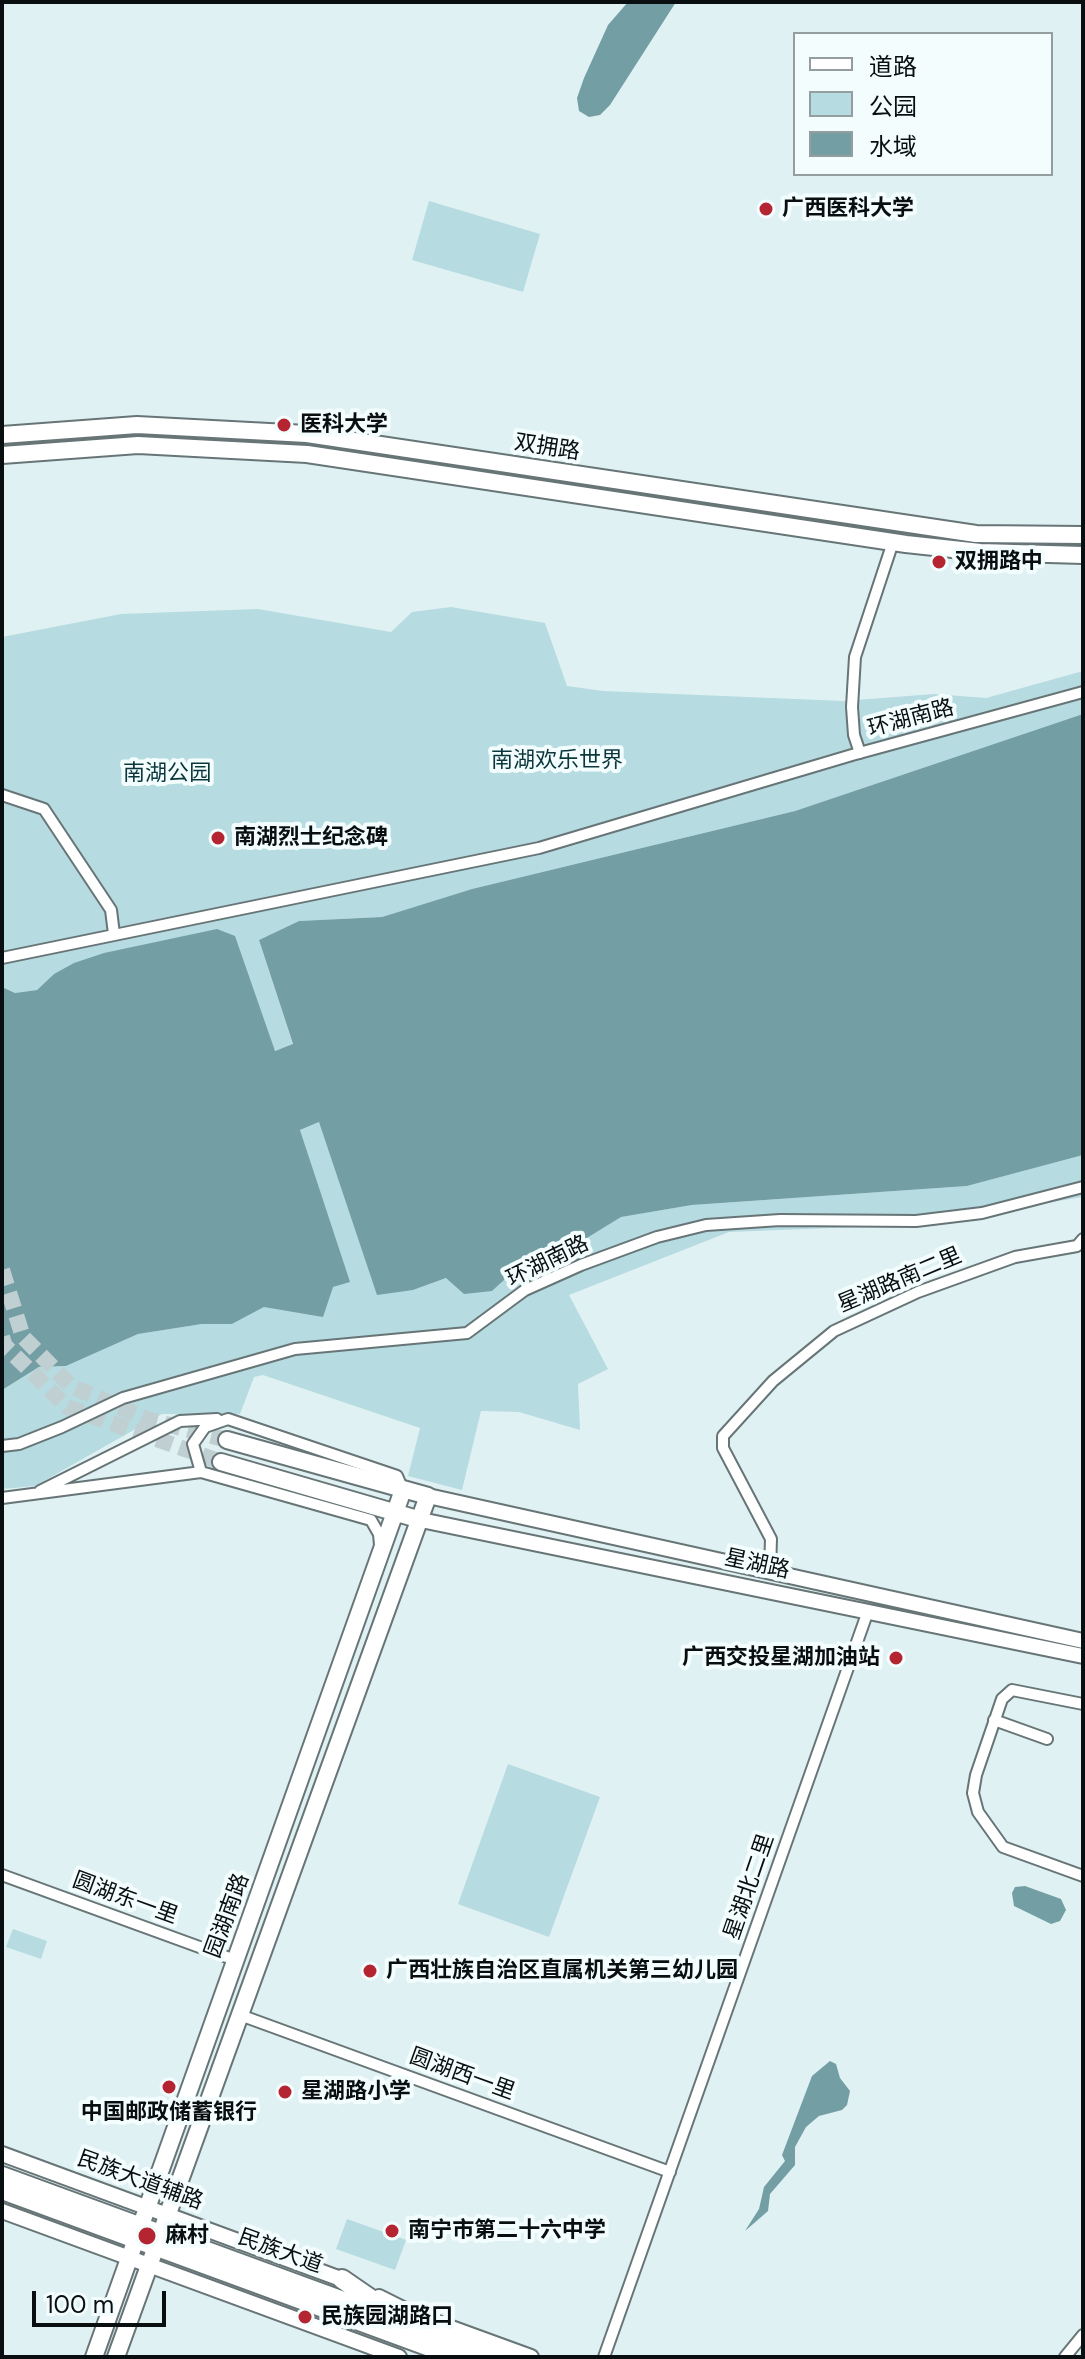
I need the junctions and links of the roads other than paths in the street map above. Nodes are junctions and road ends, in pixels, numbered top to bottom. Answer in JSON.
{"nodes":[{"id":1,"x":2,"y":435,"type":"edge"},
{"id":2,"x":2,"y":455,"type":"edge"},
{"id":3,"x":1083,"y":535,"type":"edge"},
{"id":4,"x":893,"y":542,"type":"junction"},
{"id":5,"x":1083,"y":555,"type":"edge"},
{"id":6,"x":1083,"y":692,"type":"edge"},
{"id":7,"x":860,"y":753,"type":"junction"},
{"id":8,"x":2,"y":795,"type":"edge"},
{"id":9,"x":114,"y":934,"type":"junction"},
{"id":10,"x":2,"y":958,"type":"edge"},
{"id":11,"x":1083,"y":1187,"type":"edge"},
{"id":12,"x":1083,"y":1239,"type":"edge"},
{"id":13,"x":228,"y":1419,"type":"junction"},
{"id":14,"x":227,"y":1440,"type":"tunnel mouth"},
{"id":15,"x":2,"y":1446,"type":"edge"},
{"id":16,"x":221,"y":1462,"type":"tunnel mouth"},
{"id":17,"x":201,"y":1472,"type":"junction"},
{"id":18,"x":403,"y":1490,"type":"junction"},
{"id":19,"x":40,"y":1491,"type":"junction"},
{"id":20,"x":428,"y":1496,"type":"junction"},
{"id":21,"x":2,"y":1498,"type":"edge"},
{"id":22,"x":396,"y":1512,"type":"junction"},
{"id":23,"x":421,"y":1520,"type":"junction"},
{"id":24,"x":381,"y":1555,"type":"junction"},
{"id":25,"x":770,"y":1570,"type":"junction"},
{"id":26,"x":868,"y":1611,"type":"junction"},
{"id":27,"x":1083,"y":1641,"type":"edge"},
{"id":28,"x":1083,"y":1656,"type":"edge"},
{"id":29,"x":1083,"y":1704,"type":"edge"},
{"id":30,"x":994,"y":1720,"type":"junction"},
{"id":31,"x":1047,"y":1739,"type":"dead end"},
{"id":32,"x":2,"y":1875,"type":"edge"},
{"id":33,"x":1083,"y":1876,"type":"edge"},
{"id":34,"x":235,"y":1960,"type":"junction"},
{"id":35,"x":240,"y":2015,"type":"junction"},
{"id":36,"x":2,"y":2154,"type":"edge"},
{"id":37,"x":670,"y":2172,"type":"junction"},
{"id":38,"x":2,"y":2176,"type":"edge"},
{"id":39,"x":2,"y":2190,"type":"edge"},
{"id":40,"x":146,"y":2207,"type":"junction"},
{"id":41,"x":2,"y":2211,"type":"edge"},
{"id":42,"x":168,"y":2215,"type":"junction"},
{"id":43,"x":137,"y":2232,"type":"junction"},
{"id":44,"x":159,"y":2240,"type":"junction"},
{"id":45,"x":128,"y":2258,"type":"junction"},
{"id":46,"x":150,"y":2266,"type":"junction"},
{"id":47,"x":342,"y":2279,"type":"junction"},
{"id":48,"x":409,"y":2325,"type":"junction"},
{"id":49,"x":1083,"y":2335,"type":"edge"},
{"id":50,"x":94,"y":2357,"type":"edge"},
{"id":51,"x":116,"y":2357,"type":"edge"},
{"id":52,"x":399,"y":2357,"type":"edge"},
{"id":53,"x":457,"y":2357,"type":"edge"},
{"id":54,"x":496,"y":2357,"type":"edge"},
{"id":55,"x":531,"y":2357,"type":"edge"},
{"id":56,"x":604,"y":2357,"type":"edge"},
{"id":57,"x":1065,"y":2357,"type":"edge"}],
"edges":[{"from":1,"to":3,"type":"main road","name":"双拥路"},
{"from":2,"to":4,"type":"main road","name":"双拥路"},
{"from":4,"to":5,"type":"main road","name":"双拥路"},
{"from":4,"to":7,"type":"street"},
{"from":6,"to":7,"type":"street","name":"环湖南路"},
{"from":7,"to":9,"type":"street","name":"环湖南路"},
{"from":8,"to":9,"type":"street"},
{"from":9,"to":10,"type":"street","name":"环湖南路"},
{"from":11,"to":15,"type":"street","name":"环湖南路"},
{"from":12,"to":25,"type":"street","name":"星湖路南二里"},
{"from":13,"to":17,"type":"street"},
{"from":13,"to":18,"type":"street"},
{"from":13,"to":19,"type":"street"},
{"from":14,"to":18,"type":"main road"},
{"from":16,"to":22,"type":"main road"},
{"from":17,"to":19,"type":"street"},
{"from":17,"to":24,"type":"street"},
{"from":18,"to":20,"type":"main road"},
{"from":18,"to":22,"type":"main road","name":"园湖南路"},
{"from":19,"to":21,"type":"street"},
{"from":20,"to":23,"type":"main road","name":"园湖南路"},
{"from":20,"to":25,"type":"main road","name":"星湖路"},
{"from":22,"to":23,"type":"main road"},
{"from":22,"to":24,"type":"main road","name":"园湖南路"},
{"from":23,"to":26,"type":"main road","name":"星湖路"},
{"from":23,"to":35,"type":"main road","name":"园湖南路"},
{"from":24,"to":34,"type":"main road","name":"园湖南路"},
{"from":25,"to":27,"type":"main road","name":"星湖路"},
{"from":26,"to":28,"type":"main road","name":"星湖路"},
{"from":26,"to":37,"type":"street","name":"星湖北二里"},
{"from":29,"to":30,"type":"street"},
{"from":30,"to":31,"type":"street"},
{"from":30,"to":33,"type":"street"},
{"from":32,"to":34,"type":"street","name":"圆湖东一里"},
{"from":34,"to":40,"type":"main road","name":"园湖南路"},
{"from":35,"to":37,"type":"street","name":"圆湖西一里"},
{"from":35,"to":42,"type":"main road","name":"园湖南路"},
{"from":36,"to":40,"type":"main road","name":"民族大道辅路"},
{"from":37,"to":56,"type":"street","name":"星湖北二里"},
{"from":38,"to":43,"type":"highway","name":"民族大道"},
{"from":39,"to":43,"type":"highway","name":"民族大道"},
{"from":40,"to":42,"type":"main road","name":"民族大道辅路"},
{"from":40,"to":43,"type":"main road","name":"园湖南路"},
{"from":41,"to":45,"type":"main road"},
{"from":42,"to":44,"type":"main road","name":"园湖南路"},
{"from":42,"to":47,"type":"main road","name":"民族大道辅路"},
{"from":43,"to":44,"type":"highway","name":"民族大道"},
{"from":43,"to":45,"type":"main road","name":"园湖南路"},
{"from":44,"to":46,"type":"main road","name":"园湖南路"},
{"from":44,"to":48,"type":"highway","name":"民族大道"},
{"from":44,"to":53,"type":"highway","name":"民族大道"},
{"from":45,"to":46,"type":"main road"},
{"from":45,"to":50,"type":"main road","name":"园湖南路"},
{"from":46,"to":51,"type":"main road","name":"园湖南路"},
{"from":46,"to":52,"type":"main road"},
{"from":47,"to":48,"type":"highway"},
{"from":47,"to":55,"type":"main road","name":"民族大道辅路"},
{"from":48,"to":54,"type":"highway","name":"民族大道"},
{"from":49,"to":57,"type":"street"}]}
